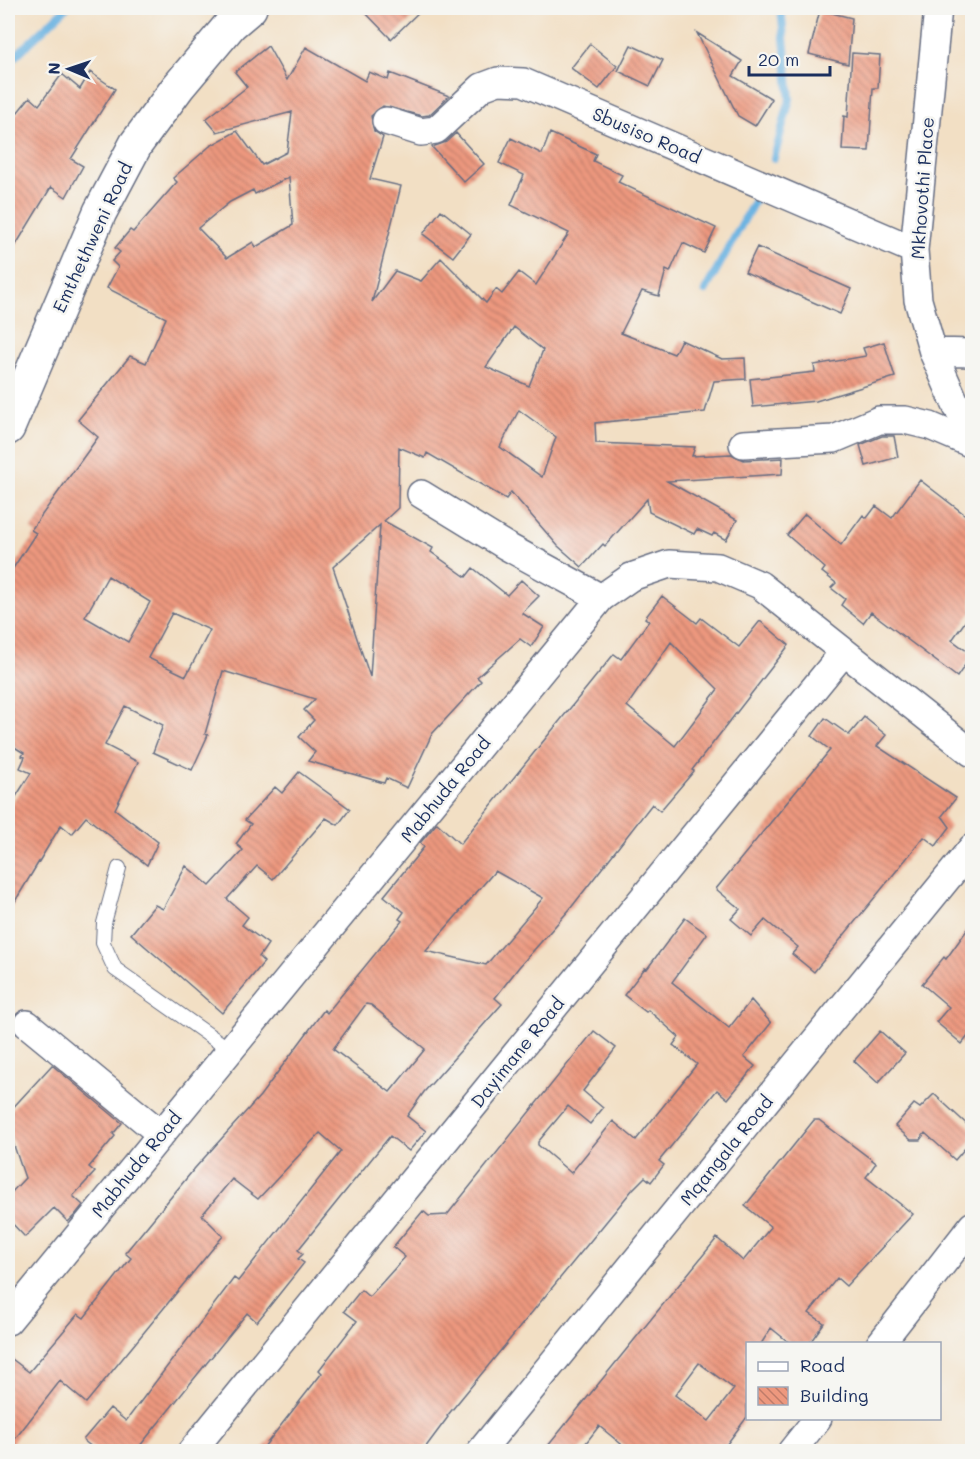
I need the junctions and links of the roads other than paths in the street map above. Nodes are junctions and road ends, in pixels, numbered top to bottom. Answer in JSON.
{"nodes":[{"id":1,"x":250,"y":8,"type":"edge"},
{"id":2,"x":938,"y":8,"type":"edge"},
{"id":3,"x":386,"y":121,"type":"dead end"},
{"id":4,"x":914,"y":250,"type":"junction"},
{"id":5,"x":933,"y":352,"type":"junction"},
{"id":6,"x":972,"y":353,"type":"edge"},
{"id":7,"x":8,"y":428,"type":"edge"},
{"id":8,"x":972,"y":429,"type":"edge"},
{"id":9,"x":743,"y":444,"type":"dead end"},
{"id":10,"x":972,"y":444,"type":"edge"},
{"id":11,"x":421,"y":494,"type":"dead end"},
{"id":12,"x":602,"y":598,"type":"junction"},
{"id":13,"x":843,"y":653,"type":"junction"},
{"id":14,"x":972,"y":753,"type":"edge"},
{"id":15,"x":972,"y":848,"type":"edge"},
{"id":16,"x":118,"y":868,"type":"dead end"},
{"id":17,"x":27,"y":1024,"type":"dead end"},
{"id":18,"x":230,"y":1050,"type":"junction"},
{"id":19,"x":161,"y":1134,"type":"junction"},
{"id":20,"x":972,"y":1226,"type":"edge"},
{"id":21,"x":8,"y":1321,"type":"edge"},
{"id":22,"x":882,"y":1342,"type":"edge"},
{"id":23,"x":817,"y":1420,"type":"edge"},
{"id":24,"x":191,"y":1452,"type":"edge"},
{"id":25,"x":480,"y":1452,"type":"edge"},
{"id":26,"x":791,"y":1452,"type":"edge"}],
"edges":[{"from":1,"to":7,"type":"street","name":"Emthethweni Road"},
{"from":2,"to":4,"type":"street","name":"Mkhovothi Place"},
{"from":3,"to":4,"type":"street","name":"Sbusiso Road"},
{"from":4,"to":5,"type":"street","name":"Mkhovothi Place"},
{"from":5,"to":6,"type":"street"},
{"from":5,"to":8,"type":"street","name":"Mkhovothi Place"},
{"from":9,"to":10,"type":"street"},
{"from":11,"to":12,"type":"street"},
{"from":12,"to":13,"type":"street","name":"Mabhuda Road"},
{"from":12,"to":18,"type":"street","name":"Mabhuda Road"},
{"from":13,"to":14,"type":"street","name":"Mabhuda Road"},
{"from":13,"to":24,"type":"street","name":"Dayimane Road"},
{"from":15,"to":25,"type":"street","name":"Mqangala Road"},
{"from":16,"to":18,"type":"lane"},
{"from":17,"to":19,"type":"street"},
{"from":18,"to":19,"type":"street","name":"Mabhuda Road"},
{"from":19,"to":21,"type":"street","name":"Mabhuda Road"},
{"from":20,"to":22,"type":"street"},
{"from":23,"to":26,"type":"street"}]}
